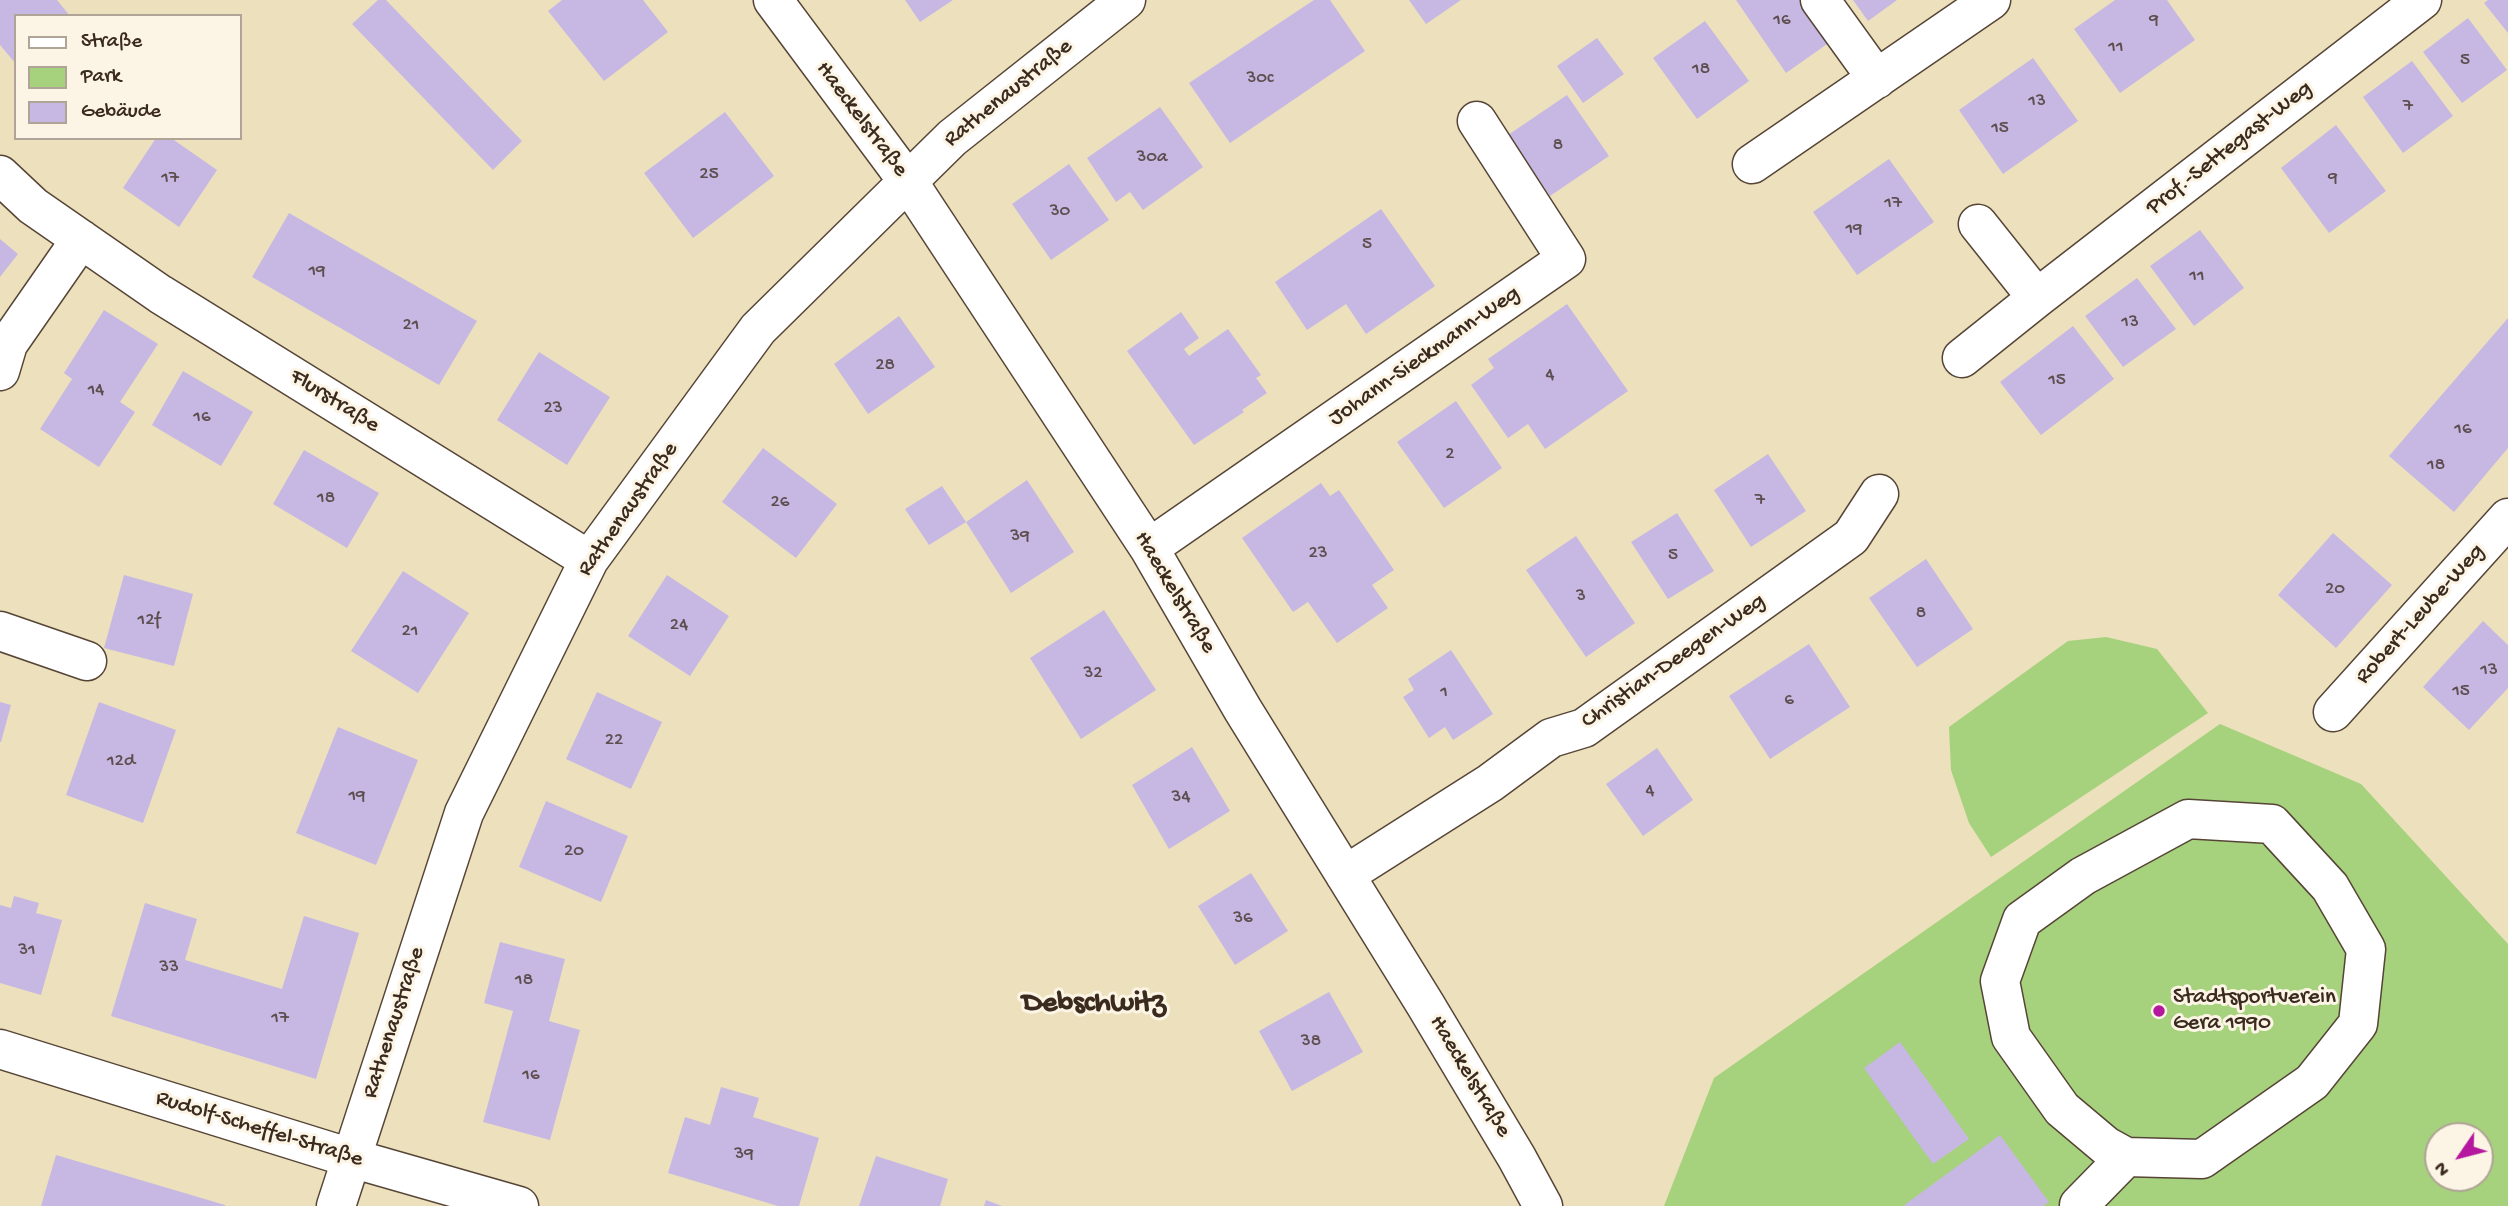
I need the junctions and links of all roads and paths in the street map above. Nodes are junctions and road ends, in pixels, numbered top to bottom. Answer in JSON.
{"nodes":[{"id":1,"x":773,"y":0,"type":"edge"},
{"id":2,"x":1126,"y":0,"type":"edge"},
{"id":3,"x":1820,"y":0,"type":"edge"},
{"id":4,"x":1991,"y":0,"type":"edge"},
{"id":5,"x":2422,"y":0,"type":"edge"},
{"id":6,"x":1877,"y":79,"type":"junction"},
{"id":7,"x":1477,"y":121,"type":"dead end"},
{"id":8,"x":1752,"y":164,"type":"dead end"},
{"id":9,"x":0,"y":175,"type":"edge"},
{"id":10,"x":909,"y":183,"type":"junction"},
{"id":11,"x":1978,"y":224,"type":"dead end"},
{"id":12,"x":81,"y":239,"type":"junction"},
{"id":13,"x":2037,"y":298,"type":"junction"},
{"id":14,"x":1962,"y":358,"type":"dead end"},
{"id":15,"x":0,"y":371,"type":"edge"},
{"id":16,"x":1879,"y":494,"type":"dead end"},
{"id":17,"x":2508,"y":518,"type":"edge"},
{"id":18,"x":1149,"y":548,"type":"junction"},
{"id":19,"x":589,"y":560,"type":"junction"},
{"id":20,"x":0,"y":631,"type":"edge"},
{"id":21,"x":88,"y":661,"type":"dead end"},
{"id":22,"x":2333,"y":712,"type":"dead end"},
{"id":23,"x":1345,"y":875,"type":"junction"},
{"id":24,"x":0,"y":1049,"type":"edge"},
{"id":25,"x":2126,"y":1157,"type":"junction"},
{"id":26,"x":351,"y":1158,"type":"junction"},
{"id":27,"x":2079,"y":1205,"type":"edge"},
{"id":28,"x":336,"y":1206,"type":"edge"},
{"id":29,"x":519,"y":1206,"type":"edge"},
{"id":30,"x":1543,"y":1206,"type":"edge"}],
"edges":[{"from":1,"to":10,"type":"street","name":"Haeckelstraße"},
{"from":2,"to":10,"type":"street","name":"Rathenaustraße"},
{"from":3,"to":6,"type":"street"},
{"from":4,"to":6,"type":"street"},
{"from":5,"to":13,"type":"street","name":"Prof.-Settegast-Weg"},
{"from":6,"to":8,"type":"street"},
{"from":7,"to":18,"type":"street","name":"Johann-Sieckmann-Weg"},
{"from":9,"to":12,"type":"street","name":"Flurstraße"},
{"from":10,"to":18,"type":"street","name":"Haeckelstraße"},
{"from":10,"to":19,"type":"street","name":"Rathenaustraße"},
{"from":11,"to":13,"type":"street"},
{"from":12,"to":15,"type":"street"},
{"from":12,"to":19,"type":"street","name":"Flurstraße"},
{"from":13,"to":14,"type":"street","name":"Prof.-Settegast-Weg"},
{"from":16,"to":23,"type":"street","name":"Christian-Deegen-Weg"},
{"from":17,"to":22,"type":"street","name":"Robert-Leube-Weg"},
{"from":18,"to":23,"type":"street","name":"Haeckelstraße"},
{"from":19,"to":26,"type":"street","name":"Rathenaustraße"},
{"from":20,"to":21,"type":"street"},
{"from":23,"to":30,"type":"street","name":"Haeckelstraße"},
{"from":24,"to":26,"type":"street","name":"Rudolf-Scheffel-Straße"},
{"from":25,"to":25,"type":"street"},
{"from":25,"to":27,"type":"street"},
{"from":26,"to":28,"type":"street","name":"Rathenaustraße"},
{"from":26,"to":29,"type":"street","name":"Rudolf-Scheffel-Straße"}]}
